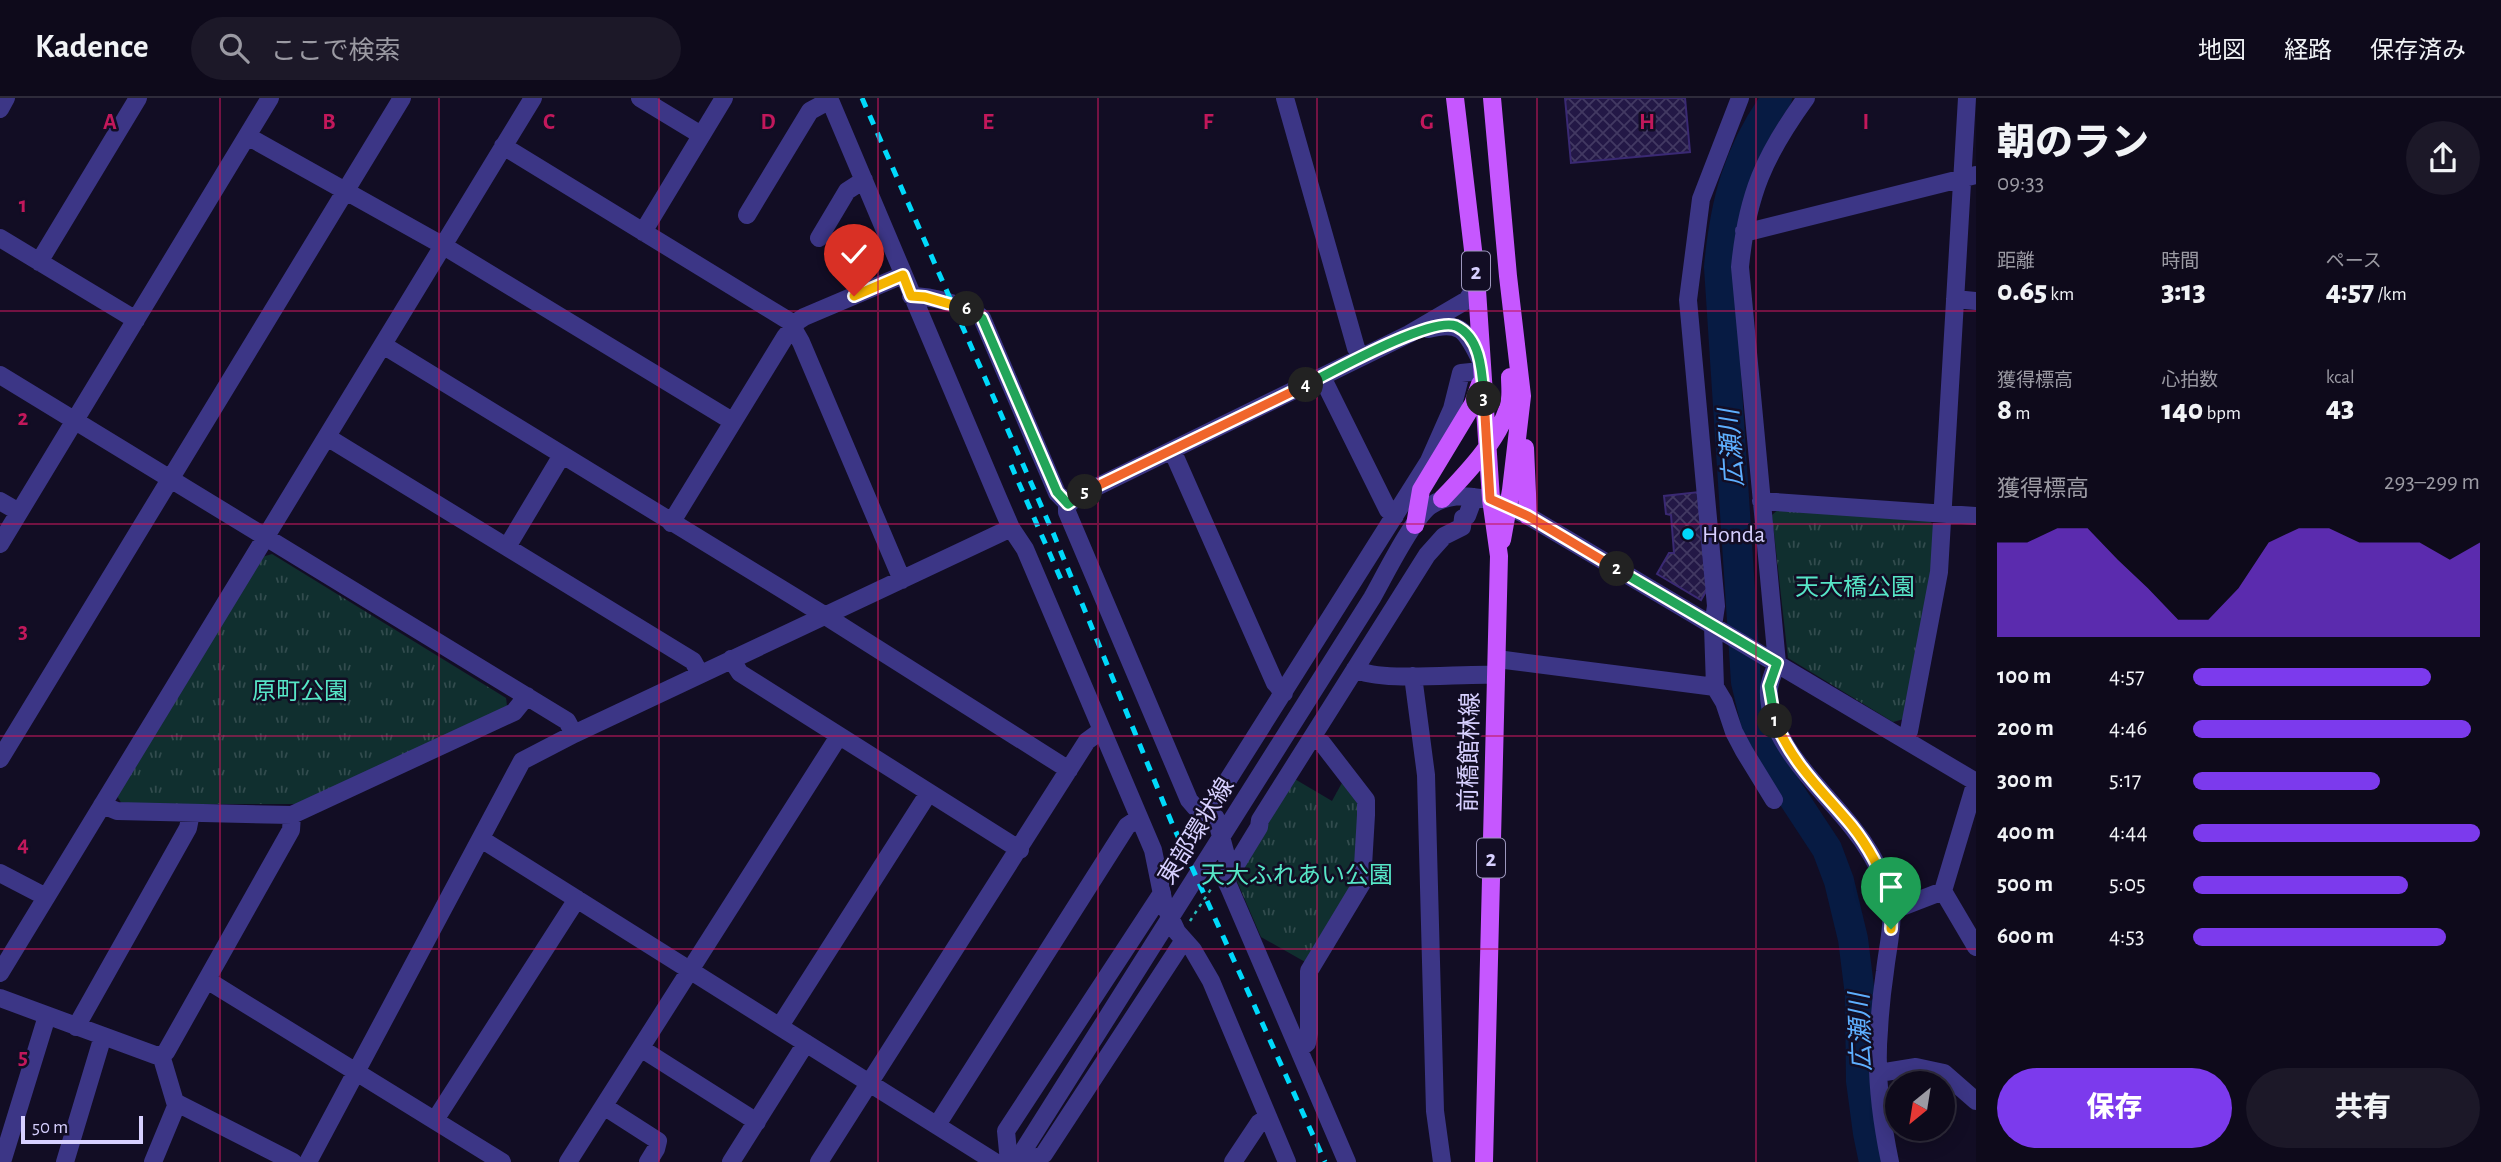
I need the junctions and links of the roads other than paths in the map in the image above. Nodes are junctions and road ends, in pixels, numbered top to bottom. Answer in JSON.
{"nodes":[{"id":1,"x":6,"y":98,"type":"edge"},
{"id":2,"x":138,"y":98,"type":"edge"},
{"id":3,"x":270,"y":98,"type":"edge"},
{"id":4,"x":402,"y":98,"type":"edge"},
{"id":5,"x":533,"y":98,"type":"edge"},
{"id":6,"x":640,"y":98,"type":"edge"},
{"id":7,"x":724,"y":98,"type":"edge"},
{"id":8,"x":1285,"y":98,"type":"edge"},
{"id":9,"x":1455,"y":98,"type":"edge"},
{"id":10,"x":1492,"y":98,"type":"edge"},
{"id":11,"x":1740,"y":98,"type":"edge"},
{"id":12,"x":1806,"y":98,"type":"edge"},
{"id":13,"x":1967,"y":98,"type":"edge"},
{"id":14,"x":830,"y":99,"type":"edge"},
{"id":15,"x":0,"y":109,"type":"edge"},
{"id":16,"x":701,"y":135,"type":"junction"},
{"id":17,"x":247,"y":136,"type":"junction"},
{"id":18,"x":503,"y":146,"type":"junction"},
{"id":19,"x":1969,"y":177,"type":"edge"},
{"id":20,"x":864,"y":180,"type":"junction"},
{"id":21,"x":346,"y":191,"type":"junction"},
{"id":22,"x":747,"y":215,"type":"dead end"},
{"id":23,"x":1744,"y":231,"type":"junction"},
{"id":24,"x":643,"y":232,"type":"junction"},
{"id":25,"x":819,"y":237,"type":"dead end"},
{"id":26,"x":0,"y":238,"type":"edge"},
{"id":27,"x":442,"y":245,"type":"junction"},
{"id":28,"x":39,"y":261,"type":"junction"},
{"id":29,"x":903,"y":275,"type":"junction"},
{"id":30,"x":1476,"y":275,"type":"junction"},
{"id":31,"x":1508,"y":276,"type":"junction"},
{"id":32,"x":911,"y":296,"type":"junction"},
{"id":33,"x":1955,"y":299,"type":"junction"},
{"id":34,"x":1976,"y":300,"type":"edge"},
{"id":35,"x":136,"y":320,"type":"junction"},
{"id":36,"x":793,"y":327,"type":"junction"},
{"id":37,"x":1409,"y":334,"type":"junction"},
{"id":38,"x":383,"y":345,"type":"junction"},
{"id":39,"x":1361,"y":357,"type":"junction"},
{"id":40,"x":1481,"y":369,"type":"junction"},
{"id":41,"x":0,"y":375,"type":"edge"},
{"id":42,"x":1322,"y":377,"type":"junction"},
{"id":43,"x":1522,"y":396,"type":"junction"},
{"id":44,"x":75,"y":420,"type":"junction"},
{"id":45,"x":732,"y":421,"type":"junction"},
{"id":46,"x":327,"y":437,"type":"junction"},
{"id":47,"x":1488,"y":444,"type":"junction"},
{"id":48,"x":1172,"y":450,"type":"junction"},
{"id":49,"x":562,"y":455,"type":"junction"},
{"id":50,"x":170,"y":479,"type":"junction"},
{"id":51,"x":1482,"y":498,"type":"junction"},
{"id":52,"x":1442,"y":499,"type":"junction"},
{"id":53,"x":0,"y":501,"type":"edge"},
{"id":54,"x":1761,"y":501,"type":"junction"},
{"id":55,"x":1068,"y":504,"type":"junction"},
{"id":56,"x":1508,"y":506,"type":"junction"},
{"id":57,"x":19,"y":512,"type":"junction"},
{"id":58,"x":1944,"y":513,"type":"junction"},
{"id":59,"x":1395,"y":516,"type":"junction"},
{"id":60,"x":1528,"y":516,"type":"junction"},
{"id":61,"x":1976,"y":516,"type":"edge"},
{"id":62,"x":671,"y":523,"type":"junction"},
{"id":63,"x":1415,"y":525,"type":"junction"},
{"id":64,"x":1011,"y":528,"type":"junction"},
{"id":65,"x":265,"y":536,"type":"junction"},
{"id":66,"x":0,"y":544,"type":"edge"},
{"id":67,"x":507,"y":547,"type":"junction"},
{"id":68,"x":1498,"y":554,"type":"junction"},
{"id":69,"x":902,"y":580,"type":"junction"},
{"id":70,"x":824,"y":615,"type":"junction"},
{"id":71,"x":1719,"y":629,"type":"junction"},
{"id":72,"x":731,"y":659,"type":"junction"},
{"id":73,"x":1770,"y":659,"type":"junction"},
{"id":74,"x":1496,"y":667,"type":"junction"},
{"id":75,"x":1356,"y":669,"type":"junction"},
{"id":76,"x":699,"y":674,"type":"junction"},
{"id":77,"x":1413,"y":676,"type":"junction"},
{"id":78,"x":1715,"y":687,"type":"junction"},
{"id":79,"x":1284,"y":692,"type":"junction"},
{"id":80,"x":527,"y":696,"type":"junction"},
{"id":81,"x":1102,"y":730,"type":"junction"},
{"id":82,"x":574,"y":734,"type":"junction"},
{"id":83,"x":839,"y":736,"type":"junction"},
{"id":84,"x":1312,"y":738,"type":"junction"},
{"id":85,"x":1904,"y":739,"type":"junction"},
{"id":86,"x":0,"y":759,"type":"edge"},
{"id":87,"x":1069,"y":770,"type":"junction"},
{"id":88,"x":1976,"y":781,"type":"edge"},
{"id":89,"x":928,"y":794,"type":"junction"},
{"id":90,"x":1774,"y":800,"type":"dead end"},
{"id":91,"x":102,"y":805,"type":"junction"},
{"id":92,"x":191,"y":813,"type":"junction"},
{"id":93,"x":1210,"y":814,"type":"junction"},
{"id":94,"x":292,"y":816,"type":"junction"},
{"id":95,"x":1139,"y":818,"type":"junction"},
{"id":96,"x":481,"y":839,"type":"junction"},
{"id":97,"x":1020,"y":849,"type":"junction"},
{"id":98,"x":1230,"y":870,"type":"junction"},
{"id":99,"x":0,"y":873,"type":"edge"},
{"id":100,"x":1943,"y":891,"type":"junction"},
{"id":101,"x":1162,"y":893,"type":"junction"},
{"id":102,"x":46,"y":897,"type":"junction"},
{"id":103,"x":576,"y":899,"type":"junction"},
{"id":104,"x":1892,"y":907,"type":"junction"},
{"id":105,"x":1186,"y":932,"type":"junction"},
{"id":106,"x":1976,"y":947,"type":"edge"},
{"id":107,"x":691,"y":970,"type":"junction"},
{"id":108,"x":0,"y":973,"type":"edge"},
{"id":109,"x":207,"y":980,"type":"junction"},
{"id":110,"x":0,"y":998,"type":"edge"},
{"id":111,"x":47,"y":1016,"type":"junction"},
{"id":112,"x":780,"y":1026,"type":"junction"},
{"id":113,"x":76,"y":1027,"type":"junction"},
{"id":114,"x":103,"y":1037,"type":"junction"},
{"id":115,"x":806,"y":1043,"type":"junction"},
{"id":116,"x":642,"y":1049,"type":"junction"},
{"id":117,"x":1299,"y":1049,"type":"junction"},
{"id":118,"x":161,"y":1055,"type":"junction"},
{"id":119,"x":1879,"y":1073,"type":"junction"},
{"id":120,"x":356,"y":1074,"type":"junction"},
{"id":121,"x":869,"y":1083,"type":"junction"},
{"id":122,"x":1976,"y":1101,"type":"edge"},
{"id":123,"x":177,"y":1104,"type":"junction"},
{"id":124,"x":605,"y":1107,"type":"junction"},
{"id":125,"x":1268,"y":1117,"type":"junction"},
{"id":126,"x":435,"y":1120,"type":"junction"},
{"id":127,"x":757,"y":1122,"type":"junction"},
{"id":128,"x":937,"y":1125,"type":"junction"},
{"id":129,"x":2,"y":1162,"type":"edge"},
{"id":130,"x":65,"y":1162,"type":"edge"},
{"id":131,"x":153,"y":1162,"type":"edge"},
{"id":132,"x":293,"y":1162,"type":"edge"},
{"id":133,"x":309,"y":1162,"type":"edge"},
{"id":134,"x":502,"y":1162,"type":"edge"},
{"id":135,"x":568,"y":1162,"type":"edge"},
{"id":136,"x":648,"y":1162,"type":"edge"},
{"id":137,"x":731,"y":1162,"type":"edge"},
{"id":138,"x":819,"y":1162,"type":"edge"},
{"id":139,"x":995,"y":1162,"type":"edge"},
{"id":140,"x":1009,"y":1162,"type":"edge"},
{"id":141,"x":1016,"y":1162,"type":"edge"},
{"id":142,"x":1029,"y":1162,"type":"edge"},
{"id":143,"x":1233,"y":1162,"type":"edge"},
{"id":144,"x":1287,"y":1162,"type":"edge"},
{"id":145,"x":1347,"y":1162,"type":"edge"},
{"id":146,"x":1442,"y":1162,"type":"edge"},
{"id":147,"x":1484,"y":1162,"type":"edge"},
{"id":148,"x":1890,"y":1162,"type":"edge"}],
"edges":[{"from":1,"to":15,"type":"street"},
{"from":2,"to":28,"type":"street"},
{"from":3,"to":17,"type":"street"},
{"from":4,"to":21,"type":"street"},
{"from":5,"to":18,"type":"street"},
{"from":6,"to":16,"type":"street"},
{"from":7,"to":16,"type":"street"},
{"from":8,"to":39,"type":"street"},
{"from":9,"to":30,"type":"main road","name":"前橋館林線","number":"2"},
{"from":10,"to":31,"type":"main road","name":"前橋館林線","number":"2"},
{"from":11,"to":71,"type":"street"},
{"from":12,"to":23,"type":"street"},
{"from":13,"to":19,"type":"street"},
{"from":14,"to":20,"type":"street"},
{"from":14,"to":22,"type":"street"},
{"from":16,"to":24,"type":"street"},
{"from":17,"to":21,"type":"street"},
{"from":17,"to":35,"type":"street"},
{"from":18,"to":24,"type":"street"},
{"from":18,"to":27,"type":"street"},
{"from":19,"to":23,"type":"street"},
{"from":19,"to":33,"type":"street"},
{"from":20,"to":25,"type":"street"},
{"from":20,"to":29,"type":"street"},
{"from":21,"to":27,"type":"street"},
{"from":21,"to":50,"type":"street"},
{"from":23,"to":54,"type":"street"},
{"from":24,"to":36,"type":"street"},
{"from":26,"to":28,"type":"street"},
{"from":27,"to":38,"type":"street"},
{"from":27,"to":45,"type":"street"},
{"from":28,"to":35,"type":"street"},
{"from":29,"to":32,"type":"street"},
{"from":29,"to":36,"type":"street"},
{"from":30,"to":37,"type":"street"},
{"from":30,"to":40,"type":"main road","name":"前橋館林線","number":"2"},
{"from":31,"to":43,"type":"main road","name":"前橋館林線","number":"2"},
{"from":31,"to":47,"type":"main road"},
{"from":32,"to":55,"type":"street"},
{"from":32,"to":64,"type":"street"},
{"from":33,"to":34,"type":"street"},
{"from":33,"to":58,"type":"street"},
{"from":35,"to":44,"type":"street"},
{"from":36,"to":45,"type":"street"},
{"from":36,"to":69,"type":"street"},
{"from":37,"to":39,"type":"street"},
{"from":37,"to":40,"type":"street"},
{"from":38,"to":46,"type":"street"},
{"from":38,"to":49,"type":"street"},
{"from":39,"to":42,"type":"street"},
{"from":40,"to":47,"type":"main road","name":"前橋館林線","number":"2"},
{"from":40,"to":59,"type":"street"},
{"from":40,"to":63,"type":"main road"},
{"from":41,"to":44,"type":"street"},
{"from":42,"to":48,"type":"street"},
{"from":42,"to":59,"type":"street"},
{"from":43,"to":56,"type":"main road","name":"前橋館林線","number":"2"},
{"from":43,"to":60,"type":"main road"},
{"from":44,"to":50,"type":"street"},
{"from":44,"to":57,"type":"street"},
{"from":45,"to":62,"type":"street"},
{"from":46,"to":65,"type":"street"},
{"from":46,"to":67,"type":"street"},
{"from":47,"to":51,"type":"main road","name":"前橋館林線","number":"2"},
{"from":47,"to":52,"type":"main road"},
{"from":48,"to":55,"type":"street"},
{"from":48,"to":79,"type":"street"},
{"from":49,"to":62,"type":"street"},
{"from":49,"to":67,"type":"street"},
{"from":50,"to":65,"type":"street"},
{"from":50,"to":86,"type":"street"},
{"from":51,"to":52,"type":"street"},
{"from":51,"to":56,"type":"street"},
{"from":51,"to":68,"type":"main road","name":"前橋館林線","number":"2"},
{"from":51,"to":75,"type":"street"},
{"from":52,"to":63,"type":"street","name":"東部環状線"},
{"from":53,"to":57,"type":"street"},
{"from":54,"to":58,"type":"street"},
{"from":54,"to":73,"type":"street"},
{"from":55,"to":93,"type":"street"},
{"from":56,"to":60,"type":"street"},
{"from":56,"to":68,"type":"main road","name":"前橋館林線","number":"2"},
{"from":57,"to":66,"type":"street"},
{"from":58,"to":61,"type":"street"},
{"from":58,"to":85,"type":"street"},
{"from":59,"to":79,"type":"street"},
{"from":60,"to":71,"type":"street"},
{"from":62,"to":70,"type":"street"},
{"from":63,"to":141,"type":"street","name":"東部環状線"},
{"from":64,"to":69,"type":"street"},
{"from":64,"to":81,"type":"street"},
{"from":65,"to":80,"type":"street"},
{"from":65,"to":91,"type":"street"},
{"from":67,"to":76,"type":"street"},
{"from":68,"to":74,"type":"main road","name":"前橋館林線","number":"2"},
{"from":69,"to":70,"type":"street"},
{"from":70,"to":72,"type":"street"},
{"from":70,"to":87,"type":"street"},
{"from":71,"to":73,"type":"street"},
{"from":71,"to":78,"type":"street"},
{"from":72,"to":76,"type":"street"},
{"from":72,"to":83,"type":"street"},
{"from":73,"to":85,"type":"street"},
{"from":73,"to":104,"type":"street"},
{"from":74,"to":77,"type":"street"},
{"from":74,"to":78,"type":"street"},
{"from":74,"to":147,"type":"main road","name":"前橋館林線","number":"2"},
{"from":75,"to":77,"type":"street"},
{"from":75,"to":84,"type":"street"},
{"from":76,"to":82,"type":"street"},
{"from":77,"to":146,"type":"street"},
{"from":78,"to":90,"type":"street"},
{"from":79,"to":93,"type":"street"},
{"from":80,"to":82,"type":"street"},
{"from":80,"to":94,"type":"street"},
{"from":81,"to":87,"type":"street"},
{"from":81,"to":95,"type":"street"},
{"from":82,"to":96,"type":"street"},
{"from":83,"to":89,"type":"street"},
{"from":83,"to":107,"type":"street"},
{"from":84,"to":98,"type":"street"},
{"from":84,"to":117,"type":"street"},
{"from":85,"to":88,"type":"street"},
{"from":87,"to":97,"type":"street"},
{"from":88,"to":100,"type":"street"},
{"from":89,"to":97,"type":"street"},
{"from":89,"to":112,"type":"street"},
{"from":91,"to":92,"type":"street"},
{"from":91,"to":102,"type":"street"},
{"from":92,"to":94,"type":"street"},
{"from":92,"to":113,"type":"street"},
{"from":93,"to":98,"type":"street"},
{"from":94,"to":109,"type":"street"},
{"from":95,"to":101,"type":"street"},
{"from":95,"to":128,"type":"street"},
{"from":96,"to":103,"type":"street"},
{"from":96,"to":120,"type":"street"},
{"from":97,"to":121,"type":"street"},
{"from":98,"to":117,"type":"street"},
{"from":99,"to":102,"type":"street"},
{"from":100,"to":104,"type":"street"},
{"from":100,"to":106,"type":"street"},
{"from":101,"to":105,"type":"street"},
{"from":101,"to":140,"type":"street"},
{"from":102,"to":108,"type":"street"},
{"from":103,"to":107,"type":"street"},
{"from":103,"to":126,"type":"street"},
{"from":104,"to":119,"type":"street"},
{"from":105,"to":125,"type":"street"},
{"from":105,"to":142,"type":"street"},
{"from":107,"to":112,"type":"street"},
{"from":107,"to":116,"type":"street"},
{"from":109,"to":118,"type":"street"},
{"from":109,"to":120,"type":"street"},
{"from":110,"to":111,"type":"street"},
{"from":111,"to":113,"type":"street"},
{"from":111,"to":129,"type":"street"},
{"from":112,"to":115,"type":"street"},
{"from":113,"to":114,"type":"street"},
{"from":114,"to":118,"type":"street"},
{"from":114,"to":130,"type":"street"},
{"from":115,"to":121,"type":"street"},
{"from":115,"to":127,"type":"street"},
{"from":116,"to":124,"type":"street"},
{"from":116,"to":127,"type":"street"},
{"from":117,"to":145,"type":"street"},
{"from":118,"to":123,"type":"street"},
{"from":119,"to":122,"type":"street"},
{"from":119,"to":148,"type":"street"},
{"from":120,"to":126,"type":"street"},
{"from":120,"to":133,"type":"street"},
{"from":121,"to":128,"type":"street"},
{"from":121,"to":138,"type":"street"},
{"from":123,"to":131,"type":"street"},
{"from":123,"to":132,"type":"street"},
{"from":124,"to":135,"type":"street"},
{"from":124,"to":136,"type":"street"},
{"from":125,"to":143,"type":"street"},
{"from":125,"to":144,"type":"street"},
{"from":126,"to":134,"type":"street"},
{"from":127,"to":137,"type":"street"},
{"from":128,"to":139,"type":"street"}]}
